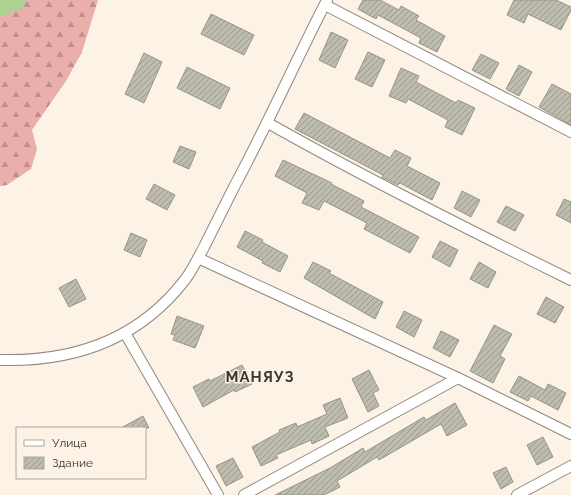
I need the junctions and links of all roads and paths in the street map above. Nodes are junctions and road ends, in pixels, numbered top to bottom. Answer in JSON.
{"nodes":[{"id":1,"x":326,"y":3,"type":"edge"},
{"id":2,"x":268,"y":123,"type":"junction"},
{"id":3,"x":571,"y":132,"type":"edge"},
{"id":4,"x":198,"y":258,"type":"junction"},
{"id":5,"x":571,"y":280,"type":"edge"},
{"id":6,"x":125,"y":333,"type":"junction"},
{"id":7,"x":0,"y":360,"type":"edge"},
{"id":8,"x":458,"y":378,"type":"junction"},
{"id":9,"x":571,"y":434,"type":"edge"},
{"id":10,"x":571,"y":466,"type":"edge"},
{"id":11,"x":218,"y":495,"type":"edge"},
{"id":12,"x":244,"y":495,"type":"edge"},
{"id":13,"x":517,"y":495,"type":"edge"}],
"edges":[{"from":1,"to":2,"type":"street"},
{"from":1,"to":3,"type":"street"},
{"from":2,"to":4,"type":"street"},
{"from":2,"to":5,"type":"street"},
{"from":4,"to":6,"type":"street"},
{"from":4,"to":8,"type":"street"},
{"from":6,"to":7,"type":"street"},
{"from":6,"to":11,"type":"street"},
{"from":8,"to":9,"type":"street"},
{"from":8,"to":12,"type":"street"},
{"from":10,"to":13,"type":"street"}]}
